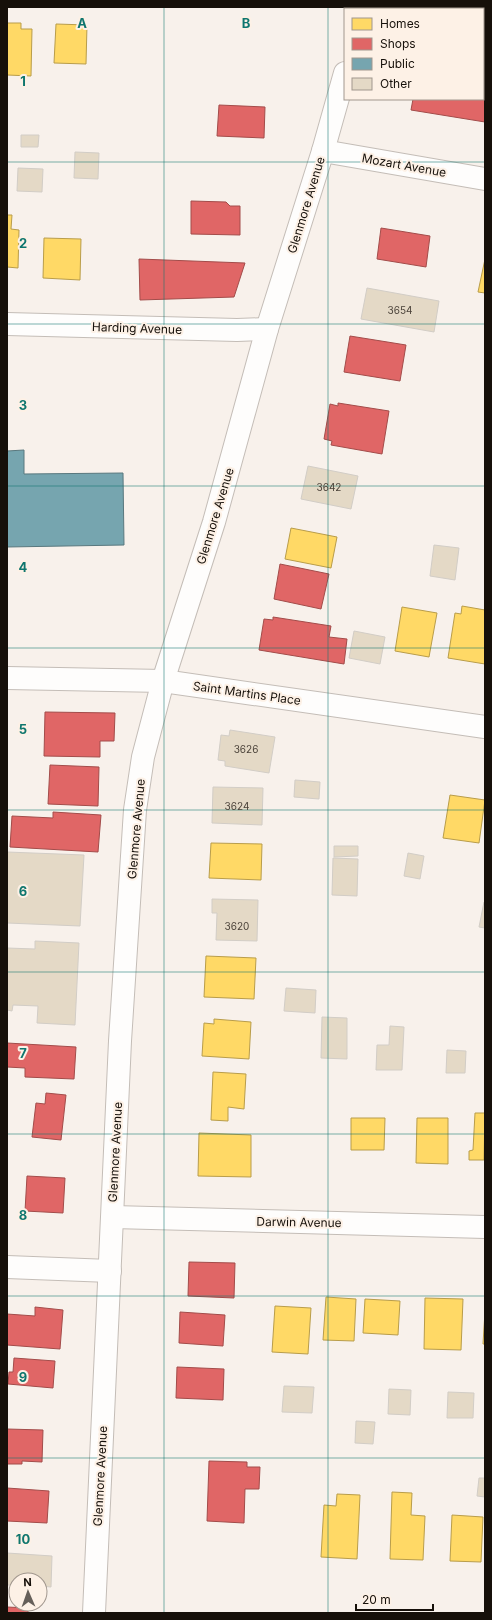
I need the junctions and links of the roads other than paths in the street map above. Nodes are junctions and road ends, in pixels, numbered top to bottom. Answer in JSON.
{"nodes":[{"id":1,"x":344,"y":77,"type":"edge"},
{"id":2,"x":323,"y":151,"type":"junction"},
{"id":3,"x":485,"y":179,"type":"edge"},
{"id":4,"x":7,"y":324,"type":"edge"},
{"id":5,"x":267,"y":329,"type":"junction"},
{"id":6,"x":7,"y":678,"type":"edge"},
{"id":7,"x":163,"y":681,"type":"junction"},
{"id":8,"x":485,"y":728,"type":"edge"},
{"id":9,"x":113,"y":1217,"type":"junction"},
{"id":10,"x":485,"y":1227,"type":"edge"},
{"id":11,"x":7,"y":1268,"type":"edge"},
{"id":12,"x":110,"y":1271,"type":"junction"},
{"id":13,"x":94,"y":1613,"type":"edge"}],
"edges":[{"from":1,"to":2,"type":"street","name":"Glenmore Avenue"},
{"from":2,"to":3,"type":"street","name":"Mozart Avenue"},
{"from":2,"to":5,"type":"street","name":"Glenmore Avenue"},
{"from":4,"to":5,"type":"street","name":"Harding Avenue"},
{"from":5,"to":7,"type":"street","name":"Glenmore Avenue"},
{"from":6,"to":7,"type":"street","name":"Saint Martins Place"},
{"from":7,"to":8,"type":"street","name":"Saint Martins Place"},
{"from":7,"to":9,"type":"street","name":"Glenmore Avenue"},
{"from":9,"to":10,"type":"street","name":"Darwin Avenue"},
{"from":9,"to":12,"type":"street","name":"Glenmore Avenue"},
{"from":11,"to":12,"type":"street"},
{"from":12,"to":13,"type":"street","name":"Glenmore Avenue"}]}
